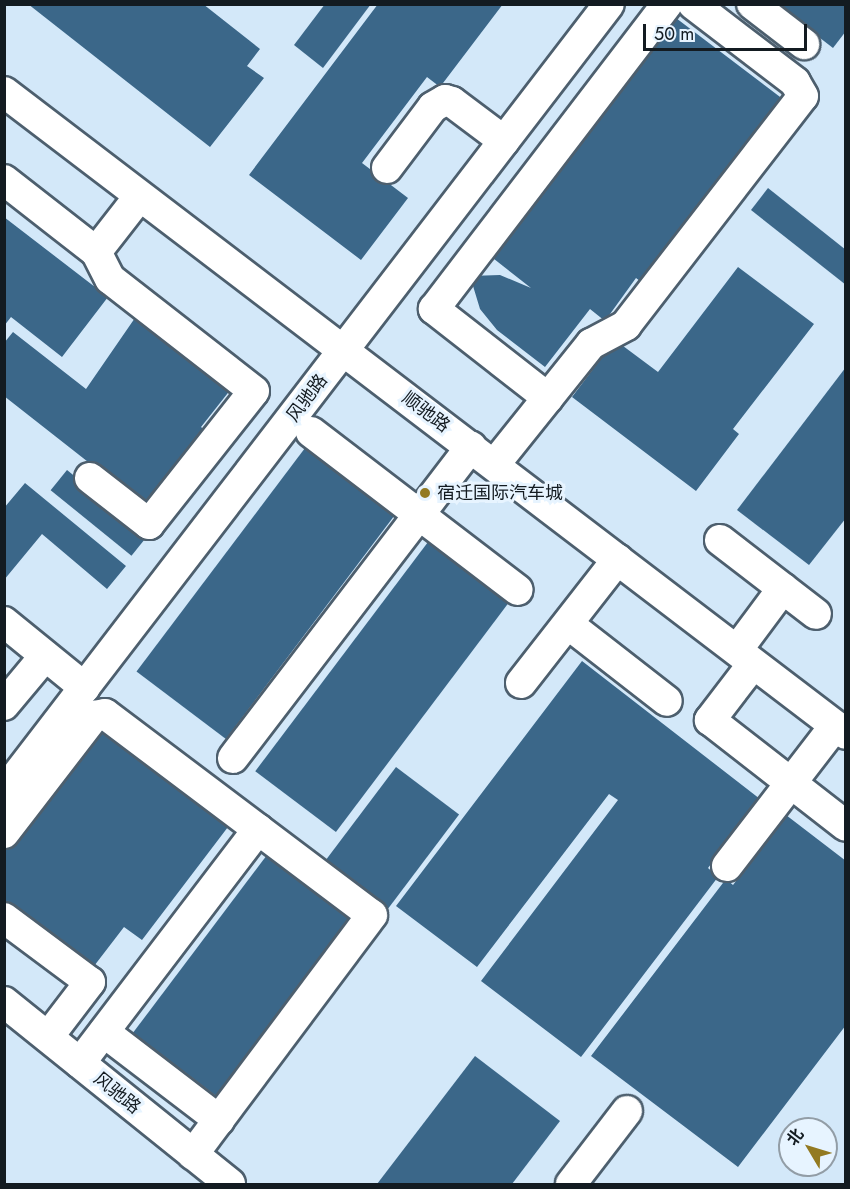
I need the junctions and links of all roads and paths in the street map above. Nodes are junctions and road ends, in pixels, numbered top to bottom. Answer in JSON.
{"nodes":[{"id":1,"x":609,"y":4,"type":"edge"},
{"id":2,"x":667,"y":4,"type":"edge"},
{"id":3,"x":693,"y":4,"type":"edge"},
{"id":4,"x":752,"y":4,"type":"edge"},
{"id":5,"x":804,"y":44,"type":"dead end"},
{"id":6,"x":4,"y":92,"type":"edge"},
{"id":7,"x":504,"y":141,"type":"junction"},
{"id":8,"x":387,"y":168,"type":"dead end"},
{"id":9,"x":4,"y":180,"type":"edge"},
{"id":10,"x":139,"y":196,"type":"junction"},
{"id":11,"x":96,"y":252,"type":"junction"},
{"id":12,"x":342,"y":353,"type":"junction"},
{"id":13,"x":548,"y":398,"type":"junction"},
{"id":14,"x":311,"y":432,"type":"dead end"},
{"id":15,"x":471,"y":447,"type":"junction"},
{"id":16,"x":494,"y":465,"type":"junction"},
{"id":17,"x":90,"y":478,"type":"dead end"},
{"id":18,"x":419,"y":514,"type":"junction"},
{"id":19,"x":720,"y":540,"type":"dead end"},
{"id":20,"x":618,"y":559,"type":"junction"},
{"id":21,"x":783,"y":588,"type":"junction"},
{"id":22,"x":518,"y":590,"type":"dead end"},
{"id":23,"x":816,"y":614,"type":"dead end"},
{"id":24,"x":4,"y":622,"type":"edge"},
{"id":25,"x":568,"y":624,"type":"junction"},
{"id":26,"x":45,"y":656,"type":"junction"},
{"id":27,"x":745,"y":657,"type":"junction"},
{"id":28,"x":521,"y":683,"type":"dead end"},
{"id":29,"x":85,"y":688,"type":"junction"},
{"id":30,"x":667,"y":701,"type":"dead end"},
{"id":31,"x":4,"y":705,"type":"edge"},
{"id":32,"x":840,"y":730,"type":"edge"},
{"id":33,"x":234,"y":758,"type":"dead end"},
{"id":34,"x":791,"y":783,"type":"junction"},
{"id":35,"x":4,"y":792,"type":"edge"},
{"id":36,"x":846,"y":826,"type":"edge"},
{"id":37,"x":258,"y":829,"type":"junction"},
{"id":38,"x":4,"y":833,"type":"edge"},
{"id":39,"x":727,"y":866,"type":"dead end"},
{"id":40,"x":4,"y":918,"type":"edge"},
{"id":41,"x":4,"y":1002,"type":"edge"},
{"id":42,"x":104,"y":1032,"type":"junction"},
{"id":43,"x":48,"y":1037,"type":"junction"},
{"id":44,"x":80,"y":1063,"type":"junction"},
{"id":45,"x":627,"y":1111,"type":"dead end"},
{"id":46,"x":219,"y":1120,"type":"junction"},
{"id":47,"x":193,"y":1154,"type":"junction"},
{"id":48,"x":230,"y":1185,"type":"edge"},
{"id":49,"x":571,"y":1185,"type":"edge"}],
"edges":[{"from":1,"to":7,"type":"street","name":"风驰路"},
{"from":2,"to":13,"type":"street"},
{"from":3,"to":13,"type":"street"},
{"from":4,"to":5,"type":"street"},
{"from":6,"to":10,"type":"street","name":"顺驰路"},
{"from":7,"to":8,"type":"street"},
{"from":7,"to":12,"type":"street","name":"风驰路"},
{"from":9,"to":11,"type":"street"},
{"from":10,"to":11,"type":"street"},
{"from":10,"to":12,"type":"street","name":"顺驰路"},
{"from":11,"to":17,"type":"street"},
{"from":12,"to":15,"type":"street","name":"顺驰路"},
{"from":12,"to":29,"type":"street","name":"风驰路"},
{"from":13,"to":16,"type":"street"},
{"from":14,"to":18,"type":"street"},
{"from":15,"to":16,"type":"street","name":"顺驰路"},
{"from":15,"to":18,"type":"street"},
{"from":16,"to":20,"type":"street","name":"顺驰路"},
{"from":18,"to":22,"type":"street"},
{"from":18,"to":33,"type":"street"},
{"from":19,"to":21,"type":"street"},
{"from":20,"to":25,"type":"street"},
{"from":20,"to":27,"type":"street","name":"顺驰路"},
{"from":21,"to":23,"type":"street"},
{"from":21,"to":27,"type":"street"},
{"from":24,"to":26,"type":"street"},
{"from":25,"to":28,"type":"street"},
{"from":25,"to":30,"type":"street"},
{"from":26,"to":29,"type":"street"},
{"from":26,"to":31,"type":"street"},
{"from":27,"to":32,"type":"street","name":"顺驰路"},
{"from":27,"to":34,"type":"street"},
{"from":29,"to":35,"type":"street","name":"风驰路"},
{"from":32,"to":34,"type":"street"},
{"from":34,"to":36,"type":"street"},
{"from":34,"to":39,"type":"street"},
{"from":37,"to":38,"type":"street"},
{"from":37,"to":42,"type":"street"},
{"from":37,"to":46,"type":"street"},
{"from":40,"to":43,"type":"street"},
{"from":41,"to":43,"type":"street","name":"风驰路"},
{"from":42,"to":44,"type":"street"},
{"from":42,"to":46,"type":"street"},
{"from":43,"to":44,"type":"street","name":"风驰路"},
{"from":44,"to":47,"type":"street","name":"风驰路"},
{"from":45,"to":49,"type":"street"},
{"from":46,"to":47,"type":"street"},
{"from":47,"to":48,"type":"street","name":"风驰路"}]}
